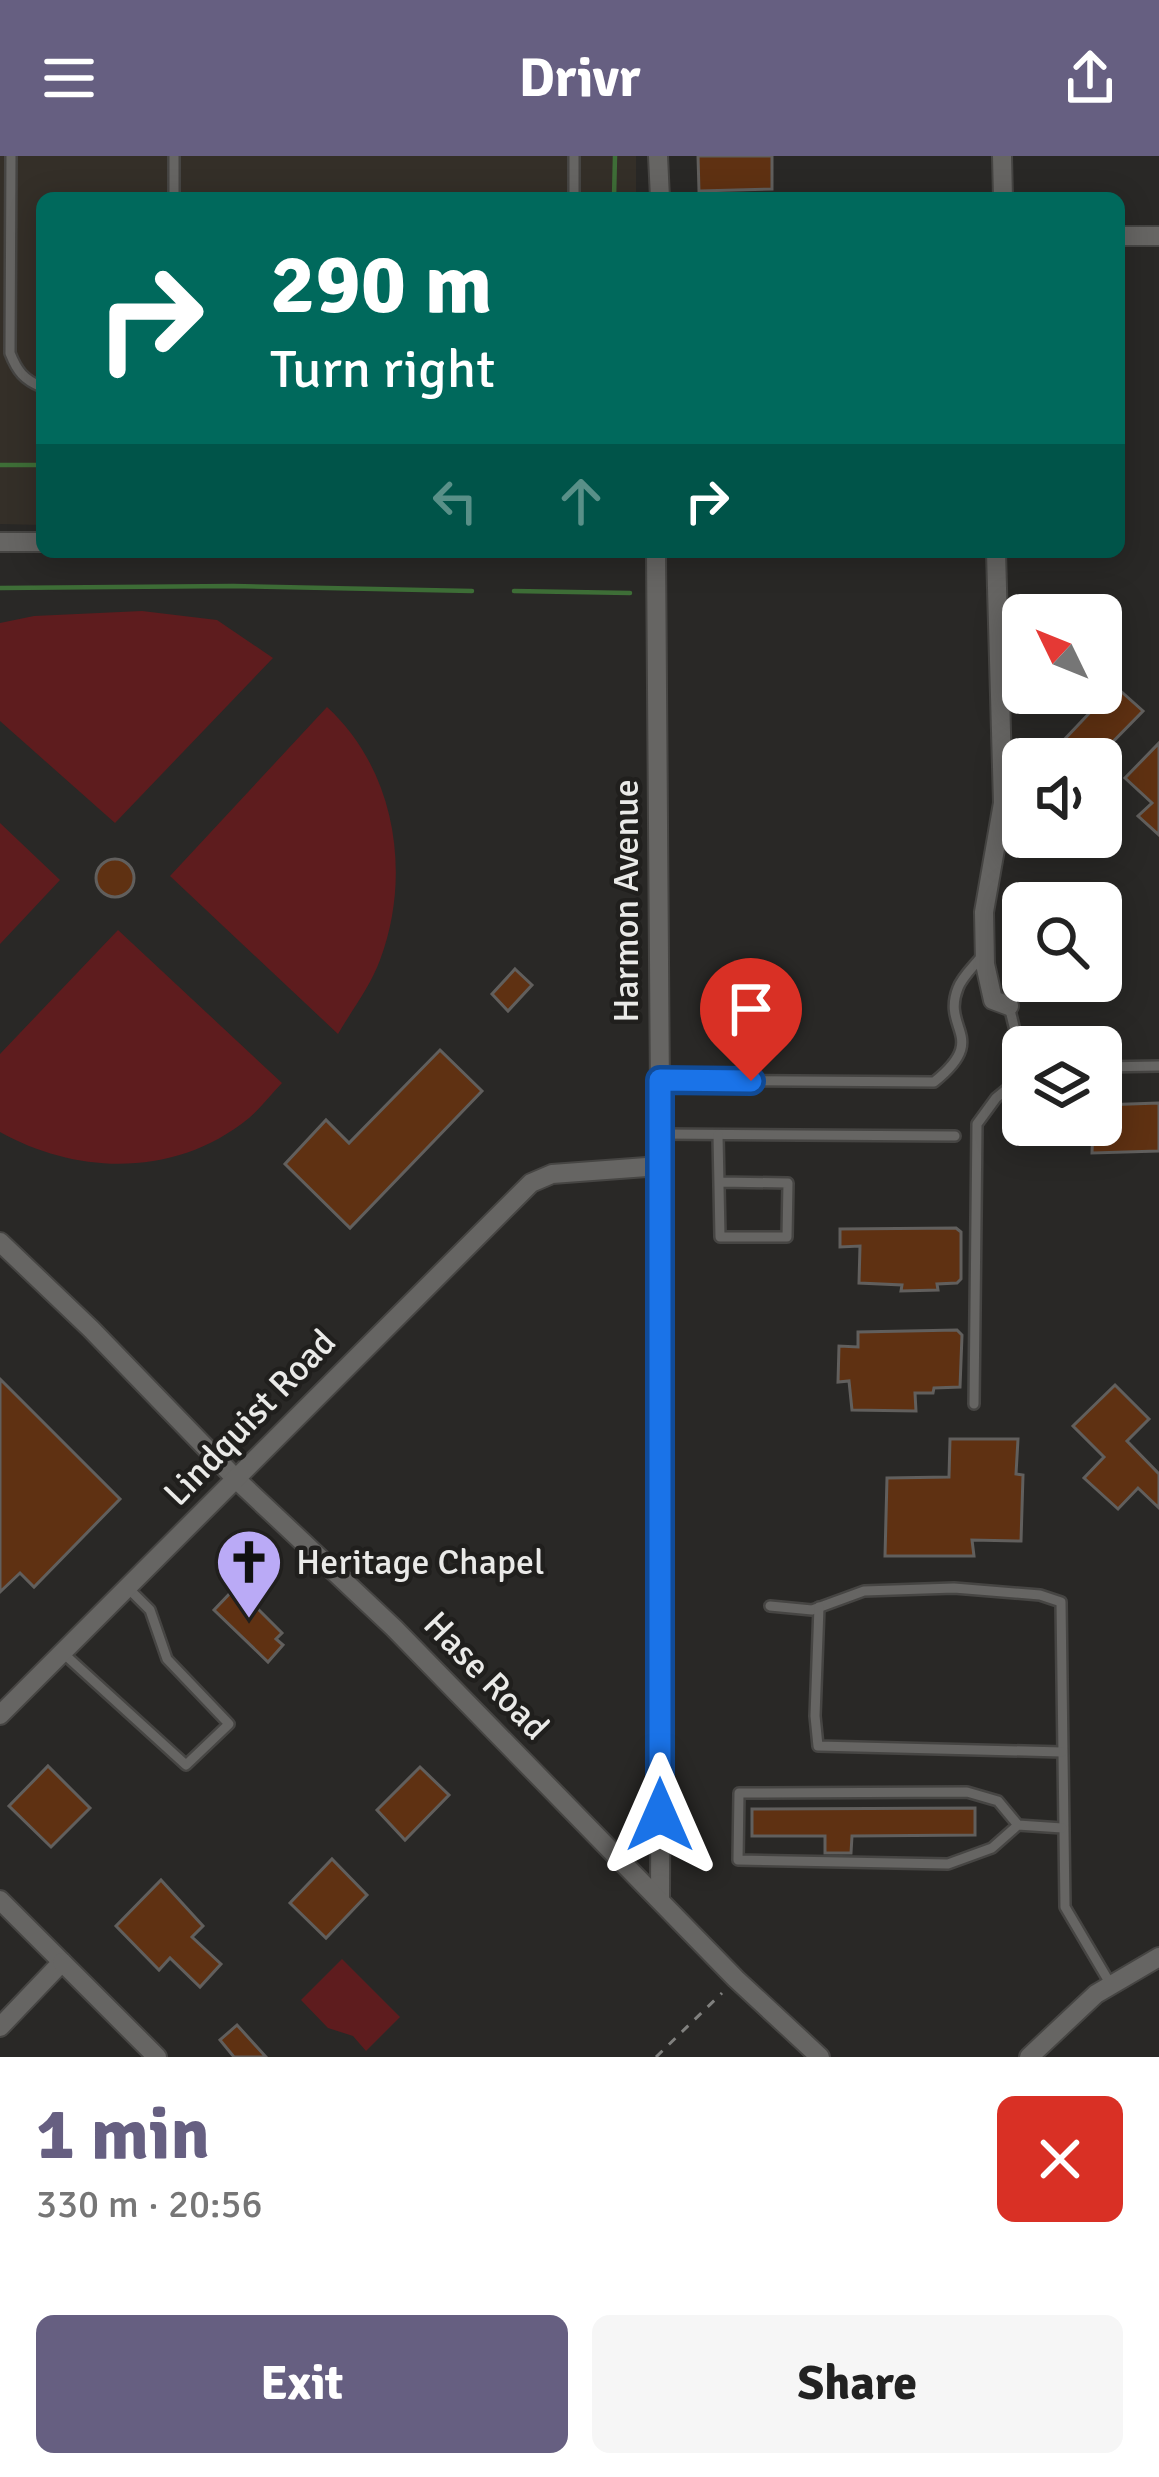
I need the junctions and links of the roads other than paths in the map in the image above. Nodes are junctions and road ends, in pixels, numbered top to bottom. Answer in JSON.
{"nodes":[{"id":1,"x":11,"y":156,"type":"edge"},
{"id":2,"x":174,"y":156,"type":"edge"},
{"id":3,"x":574,"y":156,"type":"edge"},
{"id":4,"x":658,"y":156,"type":"edge"},
{"id":5,"x":1002,"y":156,"type":"edge"},
{"id":6,"x":174,"y":192,"type":"edge"},
{"id":7,"x":574,"y":192,"type":"edge"},
{"id":8,"x":660,"y":192,"type":"edge"},
{"id":9,"x":1003,"y":192,"type":"edge"},
{"id":10,"x":1125,"y":236,"type":"edge"},
{"id":11,"x":1159,"y":236,"type":"edge"},
{"id":12,"x":36,"y":385,"type":"edge"},
{"id":13,"x":0,"y":542,"type":"edge"},
{"id":14,"x":36,"y":542,"type":"edge"},
{"id":15,"x":656,"y":558,"type":"edge"},
{"id":16,"x":996,"y":558,"type":"edge"},
{"id":17,"x":985,"y":953,"type":"junction"},
{"id":18,"x":1009,"y":1006,"type":"joint"},
{"id":19,"x":1014,"y":1026,"type":"edge"},
{"id":20,"x":1159,"y":1066,"type":"edge"},
{"id":21,"x":1122,"y":1067,"type":"edge"},
{"id":22,"x":660,"y":1080,"type":"junction"},
{"id":23,"x":1002,"y":1093,"type":"edge"},
{"id":24,"x":660,"y":1134,"type":"junction"},
{"id":25,"x":718,"y":1135,"type":"junction"},
{"id":26,"x":955,"y":1136,"type":"dead end"},
{"id":27,"x":660,"y":1166,"type":"junction"},
{"id":28,"x":720,"y":1181,"type":"junction"},
{"id":29,"x":3,"y":1250,"type":"edge"},
{"id":30,"x":974,"y":1404,"type":"dead end"},
{"id":31,"x":237,"y":1480,"type":"junction"},
{"id":32,"x":128,"y":1588,"type":"junction"},
{"id":33,"x":770,"y":1606,"type":"dead end"},
{"id":34,"x":819,"y":1607,"type":"junction"},
{"id":35,"x":63,"y":1653,"type":"junction"},
{"id":36,"x":0,"y":1715,"type":"edge"},
{"id":37,"x":1062,"y":1752,"type":"junction"},
{"id":38,"x":1018,"y":1825,"type":"junction"},
{"id":39,"x":1062,"y":1828,"type":"junction"},
{"id":40,"x":660,"y":1898,"type":"junction"},
{"id":41,"x":0,"y":1900,"type":"edge"},
{"id":42,"x":1159,"y":1957,"type":"edge"},
{"id":43,"x":62,"y":1962,"type":"junction"},
{"id":44,"x":1111,"y":1985,"type":"junction"},
{"id":45,"x":0,"y":2026,"type":"edge"},
{"id":46,"x":157,"y":2057,"type":"edge"},
{"id":47,"x":820,"y":2057,"type":"edge"},
{"id":48,"x":1029,"y":2057,"type":"edge"}],
"edges":[{"from":1,"to":12,"type":"lane"},
{"from":2,"to":6,"type":"lane"},
{"from":3,"to":7,"type":"lane"},
{"from":4,"to":8,"type":"street"},
{"from":5,"to":9,"type":"street"},
{"from":10,"to":11,"type":"street"},
{"from":13,"to":14,"type":"street"},
{"from":15,"to":22,"type":"street","name":"Harmon Avenue"},
{"from":16,"to":17,"type":"street"},
{"from":17,"to":18,"type":"street"},
{"from":17,"to":22,"type":"lane"},
{"from":18,"to":19,"type":"lane"},
{"from":20,"to":21,"type":"lane"},
{"from":22,"to":24,"type":"street","name":"Harmon Avenue"},
{"from":23,"to":30,"type":"lane"},
{"from":24,"to":25,"type":"lane"},
{"from":24,"to":27,"type":"street","name":"Harmon Avenue"},
{"from":25,"to":26,"type":"lane"},
{"from":25,"to":28,"type":"lane"},
{"from":27,"to":31,"type":"street","name":"Lindquist Road"},
{"from":27,"to":40,"type":"street","name":"Harmon Avenue"},
{"from":28,"to":28,"type":"lane"},
{"from":29,"to":31,"type":"street","name":"Hase Road"},
{"from":31,"to":32,"type":"street","name":"Lindquist Road"},
{"from":31,"to":40,"type":"street","name":"Hase Road"},
{"from":32,"to":35,"type":"street","name":"Lindquist Road"},
{"from":32,"to":35,"type":"lane"},
{"from":33,"to":34,"type":"lane"},
{"from":34,"to":37,"type":"lane"},
{"from":34,"to":37,"type":"lane"},
{"from":35,"to":36,"type":"street","name":"Lindquist Road"},
{"from":37,"to":39,"type":"lane"},
{"from":38,"to":38,"type":"lane"},
{"from":38,"to":39,"type":"lane"},
{"from":39,"to":44,"type":"lane"},
{"from":40,"to":47,"type":"street","name":"Hase Road"},
{"from":41,"to":43,"type":"street"},
{"from":42,"to":44,"type":"street"},
{"from":43,"to":45,"type":"street"},
{"from":43,"to":46,"type":"street"},
{"from":44,"to":48,"type":"street"}]}
